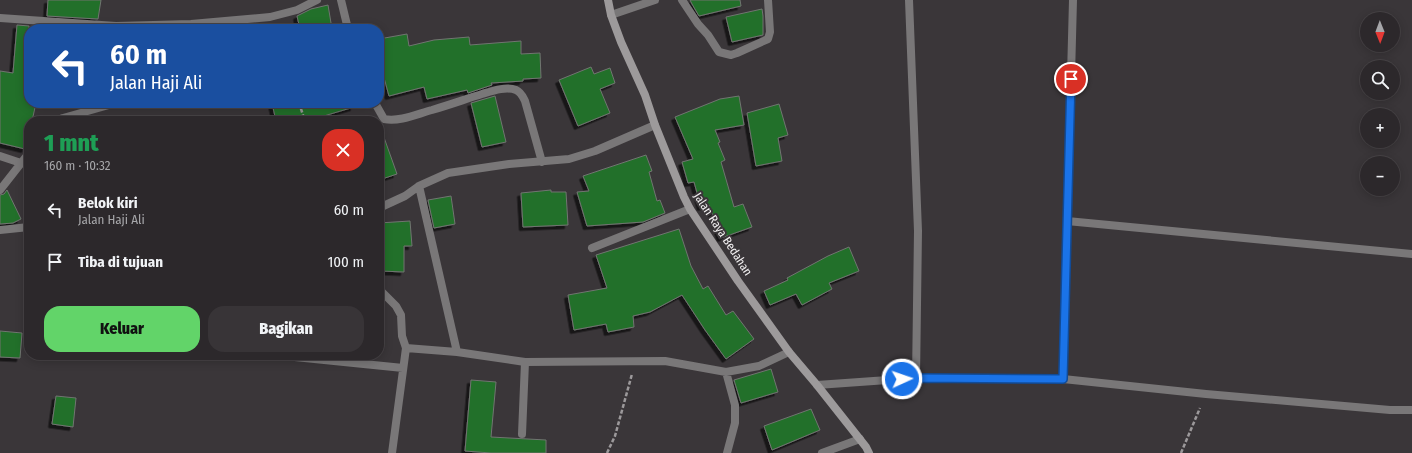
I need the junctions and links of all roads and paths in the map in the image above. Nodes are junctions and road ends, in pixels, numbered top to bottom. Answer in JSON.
{"nodes":[{"id":1,"x":317,"y":0,"type":"edge"},
{"id":2,"x":341,"y":0,"type":"edge"},
{"id":3,"x":608,"y":0,"type":"edge"},
{"id":4,"x":655,"y":0,"type":"edge"},
{"id":5,"x":682,"y":0,"type":"edge"},
{"id":6,"x":768,"y":0,"type":"edge"},
{"id":7,"x":909,"y":0,"type":"edge"},
{"id":8,"x":1073,"y":0,"type":"edge"},
{"id":9,"x":611,"y":15,"type":"junction"},
{"id":10,"x":0,"y":18,"type":"edge"},
{"id":11,"x":87,"y":24,"type":"edge"},
{"id":12,"x":191,"y":24,"type":"edge"},
{"id":13,"x":347,"y":24,"type":"edge"},
{"id":14,"x":98,"y":108,"type":"edge"},
{"id":15,"x":70,"y":116,"type":"edge"},
{"id":16,"x":384,"y":119,"type":"edge"},
{"id":17,"x":654,"y":125,"type":"junction"},
{"id":18,"x":0,"y":156,"type":"edge"},
{"id":19,"x":24,"y":160,"type":"edge"},
{"id":20,"x":542,"y":162,"type":"junction"},
{"id":21,"x":22,"y":163,"type":"junction"},
{"id":22,"x":419,"y":186,"type":"junction"},
{"id":23,"x":0,"y":190,"type":"edge"},
{"id":24,"x":384,"y":206,"type":"edge"},
{"id":25,"x":690,"y":209,"type":"junction"},
{"id":26,"x":1067,"y":221,"type":"junction"},
{"id":27,"x":24,"y":228,"type":"edge"},
{"id":28,"x":1,"y":230,"type":"edge"},
{"id":29,"x":0,"y":239,"type":"edge"},
{"id":30,"x":592,"y":248,"type":"dead end"},
{"id":31,"x":1412,"y":254,"type":"edge"},
{"id":32,"x":384,"y":294,"type":"edge"},
{"id":33,"x":406,"y":348,"type":"junction"},
{"id":34,"x":457,"y":352,"type":"junction"},
{"id":35,"x":789,"y":352,"type":"junction"},
{"id":36,"x":324,"y":360,"type":"edge"},
{"id":37,"x":636,"y":360,"type":"junction"},
{"id":38,"x":526,"y":362,"type":"junction"},
{"id":39,"x":403,"y":368,"type":"junction"},
{"id":40,"x":726,"y":372,"type":"junction"},
{"id":41,"x":916,"y":378,"type":"junction"},
{"id":42,"x":1063,"y":379,"type":"junction"},
{"id":43,"x":817,"y":385,"type":"junction"},
{"id":44,"x":1206,"y":394,"type":"junction"},
{"id":45,"x":1412,"y":410,"type":"edge"},
{"id":46,"x":522,"y":434,"type":"dead end"},
{"id":47,"x":860,"y":439,"type":"junction"},
{"id":48,"x":395,"y":452,"type":"edge"},
{"id":49,"x":607,"y":453,"type":"edge"},
{"id":50,"x":727,"y":453,"type":"edge"},
{"id":51,"x":822,"y":453,"type":"edge"},
{"id":52,"x":869,"y":453,"type":"edge"},
{"id":53,"x":1181,"y":453,"type":"edge"}],
"edges":[{"from":1,"to":12,"type":"street"},
{"from":2,"to":13,"type":"street"},
{"from":3,"to":9,"type":"street","name":"Jalan Raya Bedahan"},
{"from":4,"to":9,"type":"street"},
{"from":5,"to":6,"type":"street"},
{"from":7,"to":41,"type":"street"},
{"from":8,"to":26,"type":"street"},
{"from":9,"to":17,"type":"street","name":"Jalan Raya Bedahan"},
{"from":10,"to":11,"type":"street"},
{"from":14,"to":15,"type":"street"},
{"from":16,"to":20,"type":"street"},
{"from":17,"to":20,"type":"street"},
{"from":17,"to":25,"type":"street","name":"Jalan Raya Bedahan"},
{"from":18,"to":21,"type":"street"},
{"from":19,"to":21,"type":"street"},
{"from":20,"to":22,"type":"street"},
{"from":21,"to":23,"type":"street"},
{"from":22,"to":24,"type":"street"},
{"from":22,"to":34,"type":"street"},
{"from":25,"to":30,"type":"street"},
{"from":25,"to":35,"type":"street","name":"Jalan Raya Bedahan"},
{"from":26,"to":31,"type":"street"},
{"from":26,"to":42,"type":"street"},
{"from":27,"to":28,"type":"street"},
{"from":28,"to":29,"type":"street"},
{"from":32,"to":33,"type":"street"},
{"from":33,"to":34,"type":"street"},
{"from":33,"to":39,"type":"street"},
{"from":34,"to":38,"type":"street"},
{"from":35,"to":40,"type":"street"},
{"from":35,"to":43,"type":"street","name":"Jalan Raya Bedahan"},
{"from":36,"to":39,"type":"street"},
{"from":37,"to":38,"type":"street"},
{"from":37,"to":40,"type":"street"},
{"from":37,"to":49,"type":"path"},
{"from":38,"to":46,"type":"street"},
{"from":39,"to":48,"type":"street"},
{"from":40,"to":50,"type":"street"},
{"from":41,"to":42,"type":"street"},
{"from":41,"to":43,"type":"street"},
{"from":42,"to":44,"type":"street"},
{"from":43,"to":47,"type":"street","name":"Jalan Raya Bedahan"},
{"from":44,"to":45,"type":"street"},
{"from":44,"to":53,"type":"path"},
{"from":47,"to":51,"type":"street"},
{"from":47,"to":52,"type":"street","name":"Jalan Raya Bedahan"}]}
